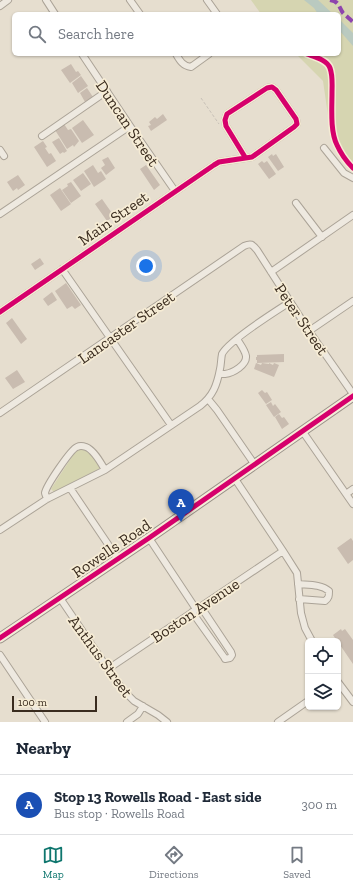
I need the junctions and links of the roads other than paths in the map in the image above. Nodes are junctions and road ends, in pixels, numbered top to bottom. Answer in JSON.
{"nodes":[{"id":1,"x":8,"y":0,"type":"edge"},
{"id":2,"x":46,"y":0,"type":"edge"},
{"id":3,"x":130,"y":0,"type":"edge"},
{"id":4,"x":207,"y":0,"type":"edge"},
{"id":5,"x":0,"y":6,"type":"edge"},
{"id":6,"x":54,"y":12,"type":"edge"},
{"id":7,"x":139,"y":12,"type":"edge"},
{"id":8,"x":216,"y":12,"type":"edge"},
{"id":9,"x":83,"y":56,"type":"edge"},
{"id":10,"x":177,"y":56,"type":"edge"},
{"id":11,"x":206,"y":56,"type":"edge"},
{"id":12,"x":107,"y":91,"type":"junction"},
{"id":13,"x":130,"y":126,"type":"junction"},
{"id":14,"x":42,"y":136,"type":"dead end"},
{"id":15,"x":324,"y":148,"type":"dead end"},
{"id":16,"x":245,"y":157,"type":"junction"},
{"id":17,"x":353,"y":178,"type":"edge"},
{"id":18,"x":175,"y":191,"type":"junction"},
{"id":19,"x":296,"y":203,"type":"dead end"},
{"id":20,"x":0,"y":214,"type":"edge"},
{"id":21,"x":353,"y":216,"type":"edge"},
{"id":22,"x":322,"y":237,"type":"junction"},
{"id":23,"x":253,"y":245,"type":"joint"},
{"id":24,"x":62,"y":269,"type":"junction"},
{"id":25,"x":271,"y":272,"type":"junction"},
{"id":26,"x":353,"y":301,"type":"edge"},
{"id":27,"x":290,"y":302,"type":"junction"},
{"id":28,"x":0,"y":312,"type":"edge"},
{"id":29,"x":309,"y":331,"type":"junction"},
{"id":30,"x":110,"y":338,"type":"junction"},
{"id":31,"x":237,"y":339,"type":"junction"},
{"id":32,"x":219,"y":374,"type":"junction"},
{"id":33,"x":353,"y":395,"type":"edge"},
{"id":34,"x":208,"y":400,"type":"junction"},
{"id":35,"x":0,"y":413,"type":"edge"},
{"id":36,"x":172,"y":425,"type":"junction"},
{"id":37,"x":303,"y":432,"type":"junction"},
{"id":38,"x":255,"y":465,"type":"junction"},
{"id":39,"x":106,"y":470,"type":"junction"},
{"id":40,"x":235,"y":479,"type":"junction"},
{"id":41,"x":70,"y":488,"type":"junction"},
{"id":42,"x":353,"y":489,"type":"edge"},
{"id":43,"x":346,"y":494,"type":"junction"},
{"id":44,"x":47,"y":499,"type":"junction"},
{"id":45,"x":353,"y":504,"type":"edge"},
{"id":46,"x":0,"y":530,"type":"edge"},
{"id":47,"x":149,"y":538,"type":"junction"},
{"id":48,"x":283,"y":551,"type":"junction"},
{"id":49,"x":118,"y":559,"type":"junction"},
{"id":50,"x":298,"y":584,"type":"junction"},
{"id":51,"x":60,"y":598,"type":"junction"},
{"id":52,"x":299,"y":599,"type":"junction"},
{"id":53,"x":196,"y":609,"type":"junction"},
{"id":54,"x":0,"y":638,"type":"edge"},
{"id":55,"x":310,"y":638,"type":"edge"},
{"id":56,"x":0,"y":655,"type":"edge"},
{"id":57,"x":108,"y":669,"type":"junction"},
{"id":58,"x":341,"y":685,"type":"edge"},
{"id":59,"x":351,"y":694,"type":"edge"},
{"id":60,"x":353,"y":702,"type":"edge"},
{"id":61,"x":305,"y":703,"type":"edge"},
{"id":62,"x":144,"y":706,"type":"junction"},
{"id":63,"x":45,"y":722,"type":"edge"},
{"id":64,"x":127,"y":722,"type":"edge"},
{"id":65,"x":166,"y":722,"type":"edge"},
{"id":66,"x":278,"y":722,"type":"edge"}],
"edges":[{"from":1,"to":5,"type":"street"},
{"from":2,"to":6,"type":"street"},
{"from":3,"to":7,"type":"street"},
{"from":4,"to":8,"type":"street"},
{"from":9,"to":12,"type":"street","name":"Duncan Street"},
{"from":10,"to":11,"type":"street"},
{"from":12,"to":13,"type":"street","name":"Duncan Street"},
{"from":12,"to":14,"type":"street"},
{"from":13,"to":18,"type":"street","name":"Duncan Street"},
{"from":13,"to":20,"type":"street"},
{"from":15,"to":17,"type":"street"},
{"from":16,"to":16,"type":"street","name":"Main Street"},
{"from":16,"to":18,"type":"street","name":"Main Street"},
{"from":18,"to":24,"type":"street","name":"Main Street"},
{"from":19,"to":22,"type":"street"},
{"from":21,"to":22,"type":"street"},
{"from":22,"to":25,"type":"street"},
{"from":23,"to":25,"type":"street","name":"Peter Street"},
{"from":23,"to":30,"type":"street","name":"Lancaster Street"},
{"from":24,"to":28,"type":"street","name":"Main Street"},
{"from":24,"to":30,"type":"street"},
{"from":25,"to":27,"type":"street","name":"Peter Street"},
{"from":26,"to":29,"type":"street"},
{"from":27,"to":29,"type":"street","name":"Peter Street"},
{"from":27,"to":31,"type":"street"},
{"from":29,"to":33,"type":"street","name":"Peter Street"},
{"from":30,"to":35,"type":"street","name":"Lancaster Street"},
{"from":30,"to":36,"type":"street"},
{"from":31,"to":32,"type":"street"},
{"from":31,"to":32,"type":"street"},
{"from":32,"to":34,"type":"street"},
{"from":33,"to":37,"type":"main road","name":"Rowells Road"},
{"from":34,"to":36,"type":"street"},
{"from":34,"to":38,"type":"street"},
{"from":36,"to":39,"type":"street"},
{"from":37,"to":38,"type":"main road","name":"Rowells Road"},
{"from":37,"to":43,"type":"street"},
{"from":38,"to":40,"type":"main road","name":"Rowells Road"},
{"from":39,"to":41,"type":"street"},
{"from":39,"to":44,"type":"street"},
{"from":40,"to":47,"type":"main road","name":"Rowells Road"},
{"from":40,"to":48,"type":"street"},
{"from":41,"to":44,"type":"street"},
{"from":41,"to":49,"type":"street"},
{"from":42,"to":43,"type":"street"},
{"from":43,"to":45,"type":"street"},
{"from":44,"to":46,"type":"street"},
{"from":47,"to":49,"type":"main road","name":"Rowells Road"},
{"from":47,"to":53,"type":"street"},
{"from":48,"to":50,"type":"street"},
{"from":48,"to":53,"type":"street","name":"Boston Avenue"},
{"from":49,"to":51,"type":"main road","name":"Rowells Road"},
{"from":50,"to":52,"type":"street"},
{"from":50,"to":52,"type":"street"},
{"from":51,"to":54,"type":"main road","name":"Rowells Road"},
{"from":51,"to":57,"type":"street","name":"Anthus Street"},
{"from":52,"to":55,"type":"street"},
{"from":53,"to":53,"type":"street"},
{"from":53,"to":57,"type":"street","name":"Boston Avenue"},
{"from":56,"to":63,"type":"street"},
{"from":57,"to":62,"type":"street","name":"Anthus Street"},
{"from":58,"to":59,"type":"street"},
{"from":59,"to":60,"type":"street"},
{"from":61,"to":66,"type":"street"},
{"from":62,"to":64,"type":"street"},
{"from":62,"to":65,"type":"street","name":"Anthus Street"}]}
